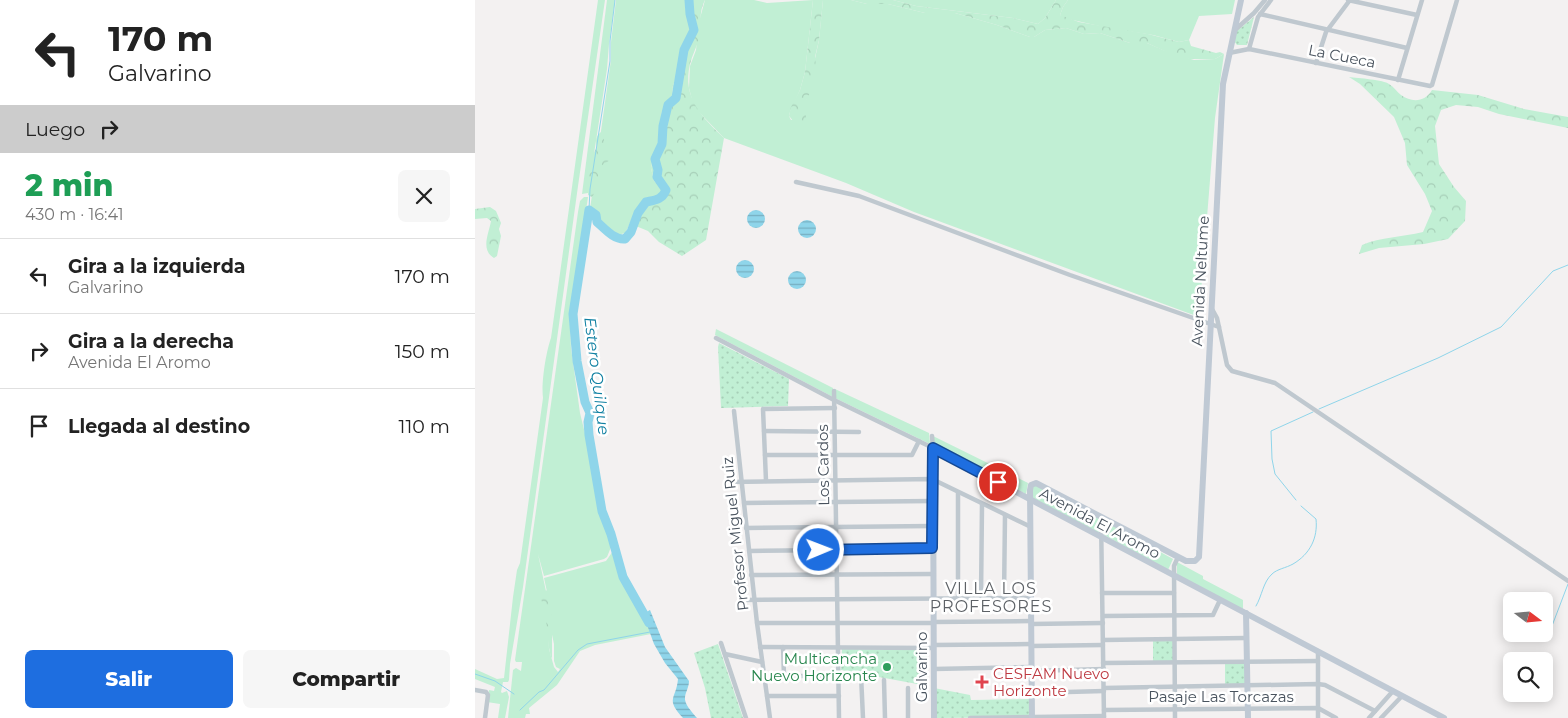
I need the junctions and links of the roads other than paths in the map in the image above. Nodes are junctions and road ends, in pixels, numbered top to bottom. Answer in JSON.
{"nodes":[{"id":1,"x":1241,"y":0,"type":"edge"},
{"id":2,"x":1265,"y":0,"type":"edge"},
{"id":3,"x":1271,"y":0,"type":"edge"},
{"id":4,"x":1349,"y":0,"type":"edge"},
{"id":5,"x":1422,"y":0,"type":"edge"},
{"id":6,"x":1457,"y":0,"type":"edge"},
{"id":7,"x":1260,"y":14,"type":"junction"},
{"id":8,"x":1417,"y":15,"type":"junction"},
{"id":9,"x":1328,"y":29,"type":"junction"},
{"id":10,"x":1235,"y":30,"type":"junction"},
{"id":11,"x":1407,"y":48,"type":"junction"},
{"id":12,"x":1249,"y":49,"type":"junction"},
{"id":13,"x":1229,"y":52,"type":"junction"},
{"id":14,"x":1316,"y":64,"type":"junction"},
{"id":15,"x":1398,"y":80,"type":"junction"},
{"id":16,"x":796,"y":182,"type":"dead end"},
{"id":17,"x":1212,"y":308,"type":"junction"},
{"id":18,"x":1211,"y":324,"type":"junction"},
{"id":19,"x":1219,"y":327,"type":"junction"},
{"id":20,"x":716,"y":338,"type":"dead end"},
{"id":21,"x":834,"y":391,"type":"dead end"},
{"id":22,"x":834,"y":400,"type":"junction"},
{"id":23,"x":835,"y":408,"type":"junction"},
{"id":24,"x":734,"y":411,"type":"dead end"},
{"id":25,"x":764,"y":431,"type":"junction"},
{"id":26,"x":835,"y":431,"type":"junction"},
{"id":27,"x":859,"y":432,"type":"dead end"},
{"id":28,"x":932,"y":436,"type":"dead end"},
{"id":29,"x":919,"y":441,"type":"junction"},
{"id":30,"x":933,"y":448,"type":"junction"},
{"id":31,"x":765,"y":454,"type":"junction"},
{"id":32,"x":835,"y":454,"type":"junction"},
{"id":33,"x":932,"y":479,"type":"junction"},
{"id":34,"x":835,"y":481,"type":"junction"},
{"id":35,"x":729,"y":482,"type":"dead end"},
{"id":36,"x":741,"y":482,"type":"junction"},
{"id":37,"x":766,"y":482,"type":"junction"},
{"id":38,"x":958,"y":492,"type":"junction"},
{"id":39,"x":1030,"y":500,"type":"junction"},
{"id":40,"x":932,"y":501,"type":"junction"},
{"id":41,"x":836,"y":502,"type":"junction"},
{"id":42,"x":744,"y":503,"type":"junction"},
{"id":43,"x":982,"y":504,"type":"junction"},
{"id":44,"x":1005,"y":515,"type":"junction"},
{"id":45,"x":1101,"y":518,"type":"junction"},
{"id":46,"x":932,"y":526,"type":"junction"},
{"id":47,"x":1029,"y":526,"type":"junction"},
{"id":48,"x":746,"y":528,"type":"junction"},
{"id":49,"x":836,"y":528,"type":"junction"},
{"id":50,"x":1101,"y":537,"type":"junction"},
{"id":51,"x":932,"y":548,"type":"junction"},
{"id":52,"x":837,"y":550,"type":"junction"},
{"id":53,"x":749,"y":551,"type":"junction"},
{"id":54,"x":1178,"y":557,"type":"junction"},
{"id":55,"x":1192,"y":562,"type":"joint"},
{"id":56,"x":933,"y":574,"type":"junction"},
{"id":57,"x":751,"y":575,"type":"junction"},
{"id":58,"x":837,"y":575,"type":"junction"},
{"id":59,"x":1174,"y":576,"type":"junction"},
{"id":60,"x":1568,"y":581,"type":"edge"},
{"id":61,"x":1102,"y":593,"type":"junction"},
{"id":62,"x":1174,"y":593,"type":"junction"},
{"id":63,"x":958,"y":598,"type":"junction"},
{"id":64,"x":981,"y":598,"type":"junction"},
{"id":65,"x":1004,"y":598,"type":"junction"},
{"id":66,"x":1031,"y":598,"type":"junction"},
{"id":67,"x":837,"y":599,"type":"junction"},
{"id":68,"x":933,"y":599,"type":"junction"},
{"id":69,"x":742,"y":600,"type":"dead end"},
{"id":70,"x":754,"y":600,"type":"junction"},
{"id":71,"x":1220,"y":600,"type":"junction"},
{"id":72,"x":1246,"y":613,"type":"junction"},
{"id":73,"x":1174,"y":615,"type":"junction"},
{"id":74,"x":1103,"y":616,"type":"junction"},
{"id":75,"x":933,"y":622,"type":"junction"},
{"id":76,"x":1031,"y":622,"type":"junction"},
{"id":77,"x":757,"y":623,"type":"junction"},
{"id":78,"x":837,"y":623,"type":"junction"},
{"id":79,"x":1103,"y":623,"type":"junction"},
{"id":80,"x":1175,"y":638,"type":"junction"},
{"id":81,"x":1246,"y":638,"type":"junction"},
{"id":82,"x":1103,"y":642,"type":"junction"},
{"id":83,"x":721,"y":643,"type":"dead end"},
{"id":84,"x":1031,"y":645,"type":"junction"},
{"id":85,"x":933,"y":646,"type":"junction"},
{"id":86,"x":760,"y":647,"type":"junction"},
{"id":87,"x":783,"y":647,"type":"junction"},
{"id":88,"x":838,"y":647,"type":"junction"},
{"id":89,"x":1318,"y":651,"type":"junction"},
{"id":90,"x":725,"y":654,"type":"junction"},
{"id":91,"x":1175,"y":661,"type":"junction"},
{"id":92,"x":1247,"y":661,"type":"junction"},
{"id":93,"x":1318,"y":661,"type":"junction"},
{"id":94,"x":762,"y":662,"type":"junction"},
{"id":95,"x":1103,"y":666,"type":"junction"},
{"id":96,"x":933,"y":668,"type":"junction"},
{"id":97,"x":1031,"y":669,"type":"junction"},
{"id":98,"x":861,"y":675,"type":"dead end"},
{"id":99,"x":764,"y":676,"type":"junction"},
{"id":100,"x":783,"y":676,"type":"junction"},
{"id":101,"x":838,"y":676,"type":"junction"},
{"id":102,"x":884,"y":680,"type":"dead end"},
{"id":103,"x":1318,"y":684,"type":"junction"},
{"id":104,"x":1247,"y":686,"type":"junction"},
{"id":105,"x":1175,"y":687,"type":"junction"},
{"id":106,"x":908,"y":688,"type":"dead end"},
{"id":107,"x":475,"y":690,"type":"edge"},
{"id":108,"x":1104,"y":690,"type":"junction"},
{"id":109,"x":1393,"y":691,"type":"junction"},
{"id":110,"x":1031,"y":693,"type":"junction"},
{"id":111,"x":767,"y":696,"type":"junction"},
{"id":112,"x":839,"y":696,"type":"junction"},
{"id":113,"x":1402,"y":696,"type":"junction"},
{"id":114,"x":1318,"y":708,"type":"junction"},
{"id":115,"x":1175,"y":709,"type":"junction"},
{"id":116,"x":1248,"y":709,"type":"junction"},
{"id":117,"x":1104,"y":710,"type":"junction"},
{"id":118,"x":1375,"y":711,"type":"junction"},
{"id":119,"x":1070,"y":717,"type":"edge"},
{"id":120,"x":1104,"y":717,"type":"edge"},
{"id":121,"x":485,"y":718,"type":"edge"},
{"id":122,"x":747,"y":718,"type":"edge"},
{"id":123,"x":770,"y":718,"type":"edge"},
{"id":124,"x":839,"y":718,"type":"edge"},
{"id":125,"x":863,"y":718,"type":"edge"},
{"id":126,"x":885,"y":718,"type":"edge"},
{"id":127,"x":908,"y":718,"type":"edge"},
{"id":128,"x":934,"y":718,"type":"edge"},
{"id":129,"x":970,"y":718,"type":"edge"},
{"id":130,"x":1007,"y":718,"type":"edge"},
{"id":131,"x":1031,"y":718,"type":"edge"},
{"id":132,"x":1175,"y":718,"type":"edge"},
{"id":133,"x":1248,"y":718,"type":"edge"},
{"id":134,"x":1318,"y":718,"type":"edge"},
{"id":135,"x":1336,"y":718,"type":"edge"},
{"id":136,"x":1369,"y":718,"type":"edge"},
{"id":137,"x":1381,"y":718,"type":"edge"},
{"id":138,"x":1445,"y":718,"type":"edge"}],
"edges":[{"from":1,"to":10,"type":"street","name":"Avenida Neltume"},
{"from":2,"to":10,"type":"street"},
{"from":3,"to":7,"type":"street"},
{"from":4,"to":8,"type":"street"},
{"from":4,"to":9,"type":"street"},
{"from":5,"to":8,"type":"street"},
{"from":6,"to":15,"type":"street","name":"La Cueca"},
{"from":7,"to":9,"type":"street"},
{"from":7,"to":12,"type":"street"},
{"from":8,"to":11,"type":"street"},
{"from":9,"to":11,"type":"street"},
{"from":9,"to":14,"type":"street"},
{"from":10,"to":13,"type":"street","name":"Avenida Neltume"},
{"from":11,"to":15,"type":"street"},
{"from":12,"to":13,"type":"street"},
{"from":12,"to":14,"type":"street","name":"La Cueca"},
{"from":13,"to":17,"type":"street","name":"Avenida Neltume"},
{"from":14,"to":15,"type":"street","name":"La Cueca"},
{"from":16,"to":18,"type":"street"},
{"from":17,"to":18,"type":"street","name":"Avenida Neltume"},
{"from":17,"to":19,"type":"street"},
{"from":18,"to":19,"type":"street"},
{"from":18,"to":55,"type":"street","name":"Avenida Neltume"},
{"from":19,"to":60,"type":"street"},
{"from":20,"to":22,"type":"street","name":"Avenida El Aromo"},
{"from":21,"to":22,"type":"street","name":"Los Cardos"},
{"from":22,"to":23,"type":"street","name":"Los Cardos"},
{"from":22,"to":29,"type":"street","name":"Avenida El Aromo"},
{"from":23,"to":25,"type":"street"},
{"from":23,"to":26,"type":"street","name":"Los Cardos"},
{"from":24,"to":36,"type":"street","name":"Profesor Miguel Ruiz"},
{"from":25,"to":26,"type":"street"},
{"from":25,"to":31,"type":"street"},
{"from":26,"to":27,"type":"street"},
{"from":26,"to":32,"type":"street","name":"Los Cardos"},
{"from":28,"to":30,"type":"street","name":"Galvarino"},
{"from":29,"to":30,"type":"street","name":"Avenida El Aromo"},
{"from":29,"to":32,"type":"street"},
{"from":30,"to":33,"type":"street","name":"Galvarino"},
{"from":30,"to":39,"type":"street","name":"Avenida El Aromo"},
{"from":31,"to":32,"type":"street"},
{"from":31,"to":37,"type":"street"},
{"from":32,"to":34,"type":"street","name":"Los Cardos"},
{"from":33,"to":34,"type":"street"},
{"from":33,"to":38,"type":"street"},
{"from":33,"to":40,"type":"street","name":"Galvarino"},
{"from":34,"to":37,"type":"street"},
{"from":34,"to":41,"type":"street","name":"Los Cardos"},
{"from":35,"to":36,"type":"street"},
{"from":36,"to":37,"type":"street"},
{"from":36,"to":42,"type":"street","name":"Profesor Miguel Ruiz"},
{"from":38,"to":43,"type":"street"},
{"from":38,"to":63,"type":"street"},
{"from":39,"to":45,"type":"street","name":"Avenida El Aromo"},
{"from":39,"to":47,"type":"street"},
{"from":39,"to":50,"type":"street","name":"Avenida El Aromo"},
{"from":40,"to":41,"type":"street"},
{"from":40,"to":46,"type":"street","name":"Galvarino"},
{"from":41,"to":42,"type":"street"},
{"from":41,"to":49,"type":"street","name":"Los Cardos"},
{"from":42,"to":48,"type":"street","name":"Profesor Miguel Ruiz"},
{"from":43,"to":44,"type":"street"},
{"from":43,"to":64,"type":"street"},
{"from":44,"to":47,"type":"street"},
{"from":44,"to":65,"type":"street"},
{"from":45,"to":50,"type":"street"},
{"from":45,"to":54,"type":"street","name":"Avenida El Aromo"},
{"from":46,"to":49,"type":"street"},
{"from":46,"to":51,"type":"street","name":"Galvarino"},
{"from":47,"to":66,"type":"street"},
{"from":48,"to":49,"type":"street"},
{"from":48,"to":53,"type":"street","name":"Profesor Miguel Ruiz"},
{"from":49,"to":52,"type":"street","name":"Los Cardos"},
{"from":50,"to":59,"type":"street","name":"Avenida El Aromo"},
{"from":50,"to":61,"type":"street"},
{"from":51,"to":52,"type":"street"},
{"from":51,"to":56,"type":"street","name":"Galvarino"},
{"from":52,"to":53,"type":"street"},
{"from":52,"to":58,"type":"street","name":"Los Cardos"},
{"from":53,"to":57,"type":"street","name":"Profesor Miguel Ruiz"},
{"from":54,"to":55,"type":"street","name":"Avenida El Aromo"},
{"from":54,"to":59,"type":"street"},
{"from":56,"to":58,"type":"street"},
{"from":56,"to":68,"type":"street","name":"Galvarino"},
{"from":57,"to":58,"type":"street"},
{"from":57,"to":70,"type":"street","name":"Profesor Miguel Ruiz"},
{"from":58,"to":67,"type":"street","name":"Los Cardos"},
{"from":59,"to":62,"type":"street"},
{"from":59,"to":71,"type":"street","name":"Avenida El Aromo"},
{"from":61,"to":62,"type":"street"},
{"from":61,"to":74,"type":"street"},
{"from":62,"to":73,"type":"street"},
{"from":63,"to":64,"type":"street"},
{"from":63,"to":68,"type":"street"},
{"from":64,"to":65,"type":"street"},
{"from":65,"to":66,"type":"street"},
{"from":66,"to":76,"type":"street"},
{"from":67,"to":68,"type":"street"},
{"from":67,"to":70,"type":"street"},
{"from":67,"to":78,"type":"street","name":"Los Cardos"},
{"from":68,"to":75,"type":"street","name":"Galvarino"},
{"from":69,"to":70,"type":"street"},
{"from":70,"to":77,"type":"street","name":"Profesor Miguel Ruiz"},
{"from":71,"to":72,"type":"street","name":"Avenida El Aromo"},
{"from":71,"to":73,"type":"street"},
{"from":72,"to":81,"type":"street"},
{"from":72,"to":89,"type":"street","name":"Avenida El Aromo"},
{"from":73,"to":74,"type":"street"},
{"from":73,"to":80,"type":"street"},
{"from":74,"to":79,"type":"street"},
{"from":75,"to":76,"type":"street"},
{"from":75,"to":78,"type":"street"},
{"from":75,"to":85,"type":"street","name":"Galvarino"},
{"from":76,"to":79,"type":"street"},
{"from":76,"to":84,"type":"street"},
{"from":77,"to":78,"type":"street"},
{"from":77,"to":86,"type":"street","name":"Profesor Miguel Ruiz"},
{"from":78,"to":88,"type":"street","name":"Los Cardos"},
{"from":79,"to":82,"type":"street"},
{"from":80,"to":81,"type":"street"},
{"from":80,"to":82,"type":"street"},
{"from":80,"to":91,"type":"street"},
{"from":81,"to":92,"type":"street"},
{"from":82,"to":84,"type":"street"},
{"from":82,"to":95,"type":"street"},
{"from":83,"to":90,"type":"street"},
{"from":84,"to":85,"type":"street"},
{"from":84,"to":97,"type":"street"},
{"from":85,"to":88,"type":"street"},
{"from":85,"to":96,"type":"street","name":"Galvarino"},
{"from":86,"to":87,"type":"street"},
{"from":86,"to":94,"type":"street","name":"Profesor Miguel Ruiz"},
{"from":87,"to":88,"type":"street"},
{"from":87,"to":100,"type":"street"},
{"from":88,"to":101,"type":"street","name":"Los Cardos"},
{"from":89,"to":93,"type":"street"},
{"from":89,"to":109,"type":"street","name":"Avenida El Aromo"},
{"from":90,"to":94,"type":"street"},
{"from":90,"to":122,"type":"street"},
{"from":91,"to":92,"type":"street"},
{"from":91,"to":95,"type":"street"},
{"from":91,"to":105,"type":"street"},
{"from":92,"to":93,"type":"street"},
{"from":92,"to":104,"type":"street"},
{"from":93,"to":103,"type":"street"},
{"from":94,"to":99,"type":"street","name":"Profesor Miguel Ruiz"},
{"from":95,"to":97,"type":"street"},
{"from":95,"to":108,"type":"street"},
{"from":96,"to":97,"type":"street"},
{"from":96,"to":128,"type":"street","name":"Galvarino"},
{"from":97,"to":110,"type":"street"},
{"from":98,"to":125,"type":"street"},
{"from":99,"to":100,"type":"street"},
{"from":99,"to":111,"type":"street","name":"Profesor Miguel Ruiz"},
{"from":100,"to":101,"type":"street"},
{"from":101,"to":112,"type":"street","name":"Los Cardos"},
{"from":102,"to":126,"type":"street"},
{"from":103,"to":104,"type":"street"},
{"from":103,"to":114,"type":"street"},
{"from":103,"to":118,"type":"street"},
{"from":104,"to":105,"type":"street"},
{"from":104,"to":116,"type":"street"},
{"from":105,"to":108,"type":"street"},
{"from":105,"to":115,"type":"street"},
{"from":106,"to":127,"type":"street"},
{"from":107,"to":121,"type":"street"},
{"from":108,"to":110,"type":"street"},
{"from":108,"to":117,"type":"street"},
{"from":109,"to":113,"type":"street","name":"Avenida El Aromo"},
{"from":109,"to":118,"type":"street"},
{"from":110,"to":131,"type":"street"},
{"from":111,"to":112,"type":"street"},
{"from":111,"to":123,"type":"street","name":"Profesor Miguel Ruiz"},
{"from":112,"to":124,"type":"street","name":"Los Cardos"},
{"from":113,"to":137,"type":"street"},
{"from":113,"to":138,"type":"street","name":"Avenida El Aromo"},
{"from":114,"to":116,"type":"street","name":"Pasaje Las Torcazas"},
{"from":114,"to":134,"type":"street"},
{"from":114,"to":135,"type":"street","name":"Pasaje Las Torcazas"},
{"from":115,"to":116,"type":"street","name":"Pasaje Las Torcazas"},
{"from":115,"to":117,"type":"street","name":"Pasaje Las Torcazas"},
{"from":115,"to":132,"type":"street"},
{"from":116,"to":133,"type":"street"},
{"from":117,"to":120,"type":"street"},
{"from":118,"to":136,"type":"street"},
{"from":119,"to":120,"type":"street"},
{"from":119,"to":131,"type":"street"},
{"from":129,"to":130,"type":"street"},
{"from":130,"to":131,"type":"street"}]}
